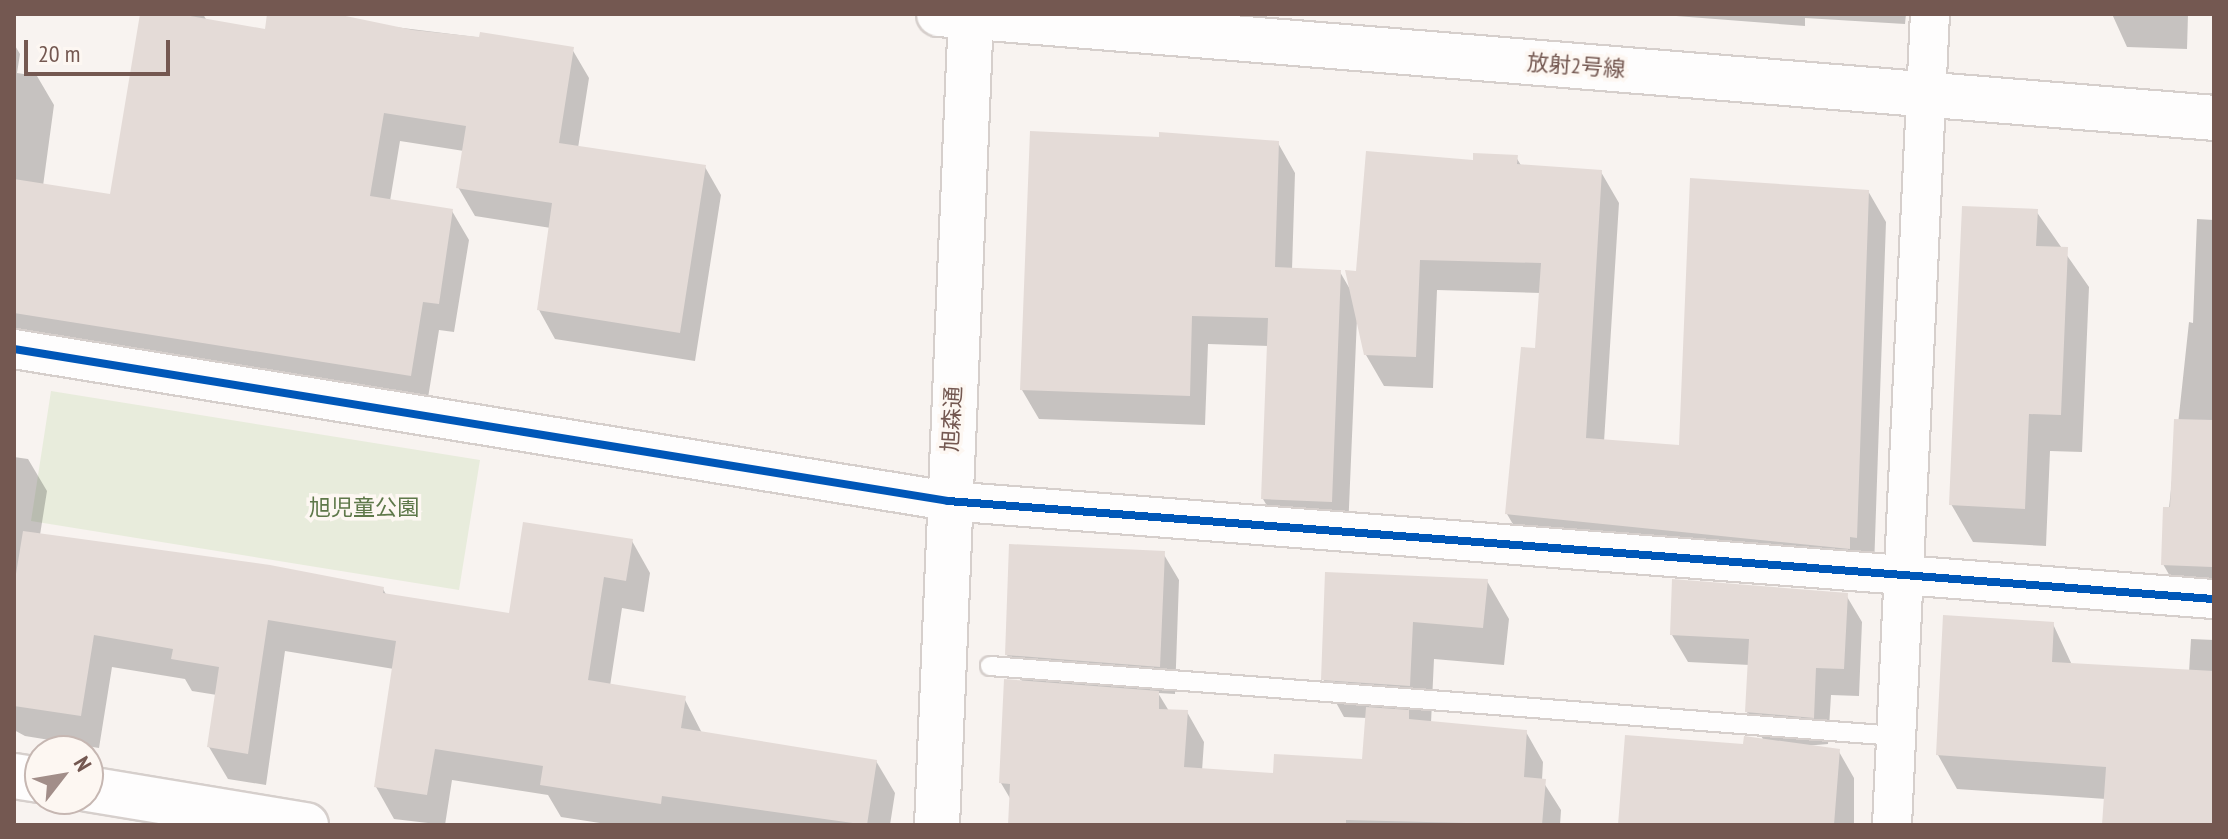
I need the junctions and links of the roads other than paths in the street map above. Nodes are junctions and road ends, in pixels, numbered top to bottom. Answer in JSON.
{"nodes":[{"id":1,"x":1930,"y":14,"type":"edge"},
{"id":2,"x":960,"y":16,"type":"edge"},
{"id":3,"x":1923,"y":92,"type":"junction"},
{"id":4,"x":2214,"y":118,"type":"edge"},
{"id":5,"x":14,"y":349,"type":"edge"},
{"id":6,"x":948,"y":501,"type":"junction"},
{"id":7,"x":1900,"y":575,"type":"junction"},
{"id":8,"x":2214,"y":599,"type":"edge"},
{"id":9,"x":990,"y":666,"type":"dead end"},
{"id":10,"x":1895,"y":736,"type":"junction"},
{"id":11,"x":104,"y":793,"type":"edge"},
{"id":12,"x":195,"y":816,"type":"edge"},
{"id":13,"x":306,"y":825,"type":"edge"},
{"id":14,"x":937,"y":825,"type":"edge"},
{"id":15,"x":1892,"y":825,"type":"edge"}],
"edges":[{"from":1,"to":3,"type":"street"},
{"from":2,"to":3,"type":"street","name":"放射2号線"},
{"from":2,"to":6,"type":"street","name":"旭森通"},
{"from":3,"to":4,"type":"street","name":"放射2号線"},
{"from":3,"to":7,"type":"street"},
{"from":5,"to":6,"type":"street"},
{"from":6,"to":7,"type":"street"},
{"from":6,"to":14,"type":"street","name":"旭森通"},
{"from":7,"to":8,"type":"street"},
{"from":7,"to":10,"type":"street"},
{"from":9,"to":10,"type":"lane"},
{"from":10,"to":15,"type":"street"},
{"from":11,"to":12,"type":"street"},
{"from":12,"to":13,"type":"street"}]}
